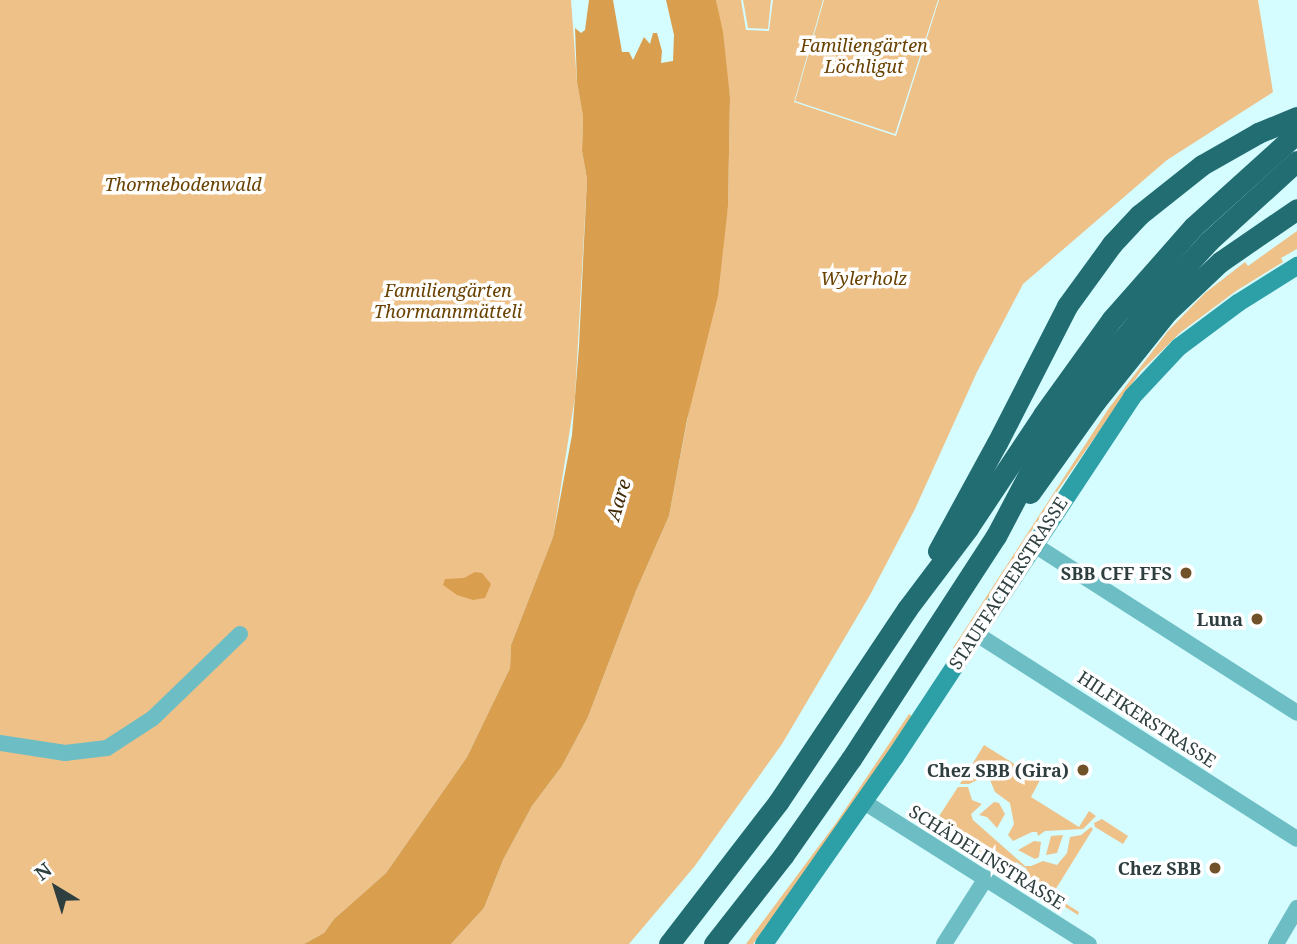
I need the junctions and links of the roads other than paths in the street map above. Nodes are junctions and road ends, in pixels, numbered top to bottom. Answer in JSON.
{"nodes":[{"id":1,"x":1297,"y":117,"type":"edge"},
{"id":2,"x":1297,"y":133,"type":"edge"},
{"id":3,"x":1297,"y":161,"type":"edge"},
{"id":4,"x":1297,"y":209,"type":"edge"},
{"id":5,"x":1297,"y":266,"type":"edge"},
{"id":6,"x":996,"y":536,"type":"junction"},
{"id":7,"x":1033,"y":544,"type":"junction"},
{"id":8,"x":907,"y":609,"type":"junction"},
{"id":9,"x":975,"y":633,"type":"junction"},
{"id":10,"x":240,"y":634,"type":"dead end"},
{"id":11,"x":1297,"y":713,"type":"edge"},
{"id":12,"x":0,"y":743,"type":"edge"},
{"id":13,"x":864,"y":802,"type":"junction"},
{"id":14,"x":1297,"y":838,"type":"edge"},
{"id":15,"x":986,"y":878,"type":"junction"},
{"id":16,"x":1297,"y":908,"type":"edge"},
{"id":17,"x":669,"y":944,"type":"edge"},
{"id":18,"x":714,"y":944,"type":"edge"},
{"id":19,"x":764,"y":944,"type":"edge"},
{"id":20,"x":944,"y":944,"type":"edge"},
{"id":21,"x":1089,"y":944,"type":"edge"},
{"id":22,"x":1276,"y":944,"type":"edge"}],
"edges":[{"from":1,"to":8,"type":"highway"},
{"from":2,"to":8,"type":"highway"},
{"from":3,"to":6,"type":"highway"},
{"from":4,"to":6,"type":"highway"},
{"from":5,"to":7,"type":"street","name":"STAUFFACHERSTRASSE"},
{"from":6,"to":18,"type":"highway"},
{"from":7,"to":9,"type":"street","name":"STAUFFACHERSTRASSE"},
{"from":7,"to":11,"type":"street"},
{"from":8,"to":17,"type":"highway"},
{"from":9,"to":13,"type":"street","name":"STAUFFACHERSTRASSE"},
{"from":9,"to":14,"type":"street","name":"HILFIKERSTRASSE"},
{"from":10,"to":12,"type":"street"},
{"from":13,"to":15,"type":"street","name":"SCHÄDELINSTRASSE"},
{"from":13,"to":19,"type":"street","name":"STAUFFACHERSTRASSE"},
{"from":15,"to":20,"type":"street"},
{"from":15,"to":21,"type":"street","name":"SCHÄDELINSTRASSE"},
{"from":16,"to":22,"type":"street"}]}
